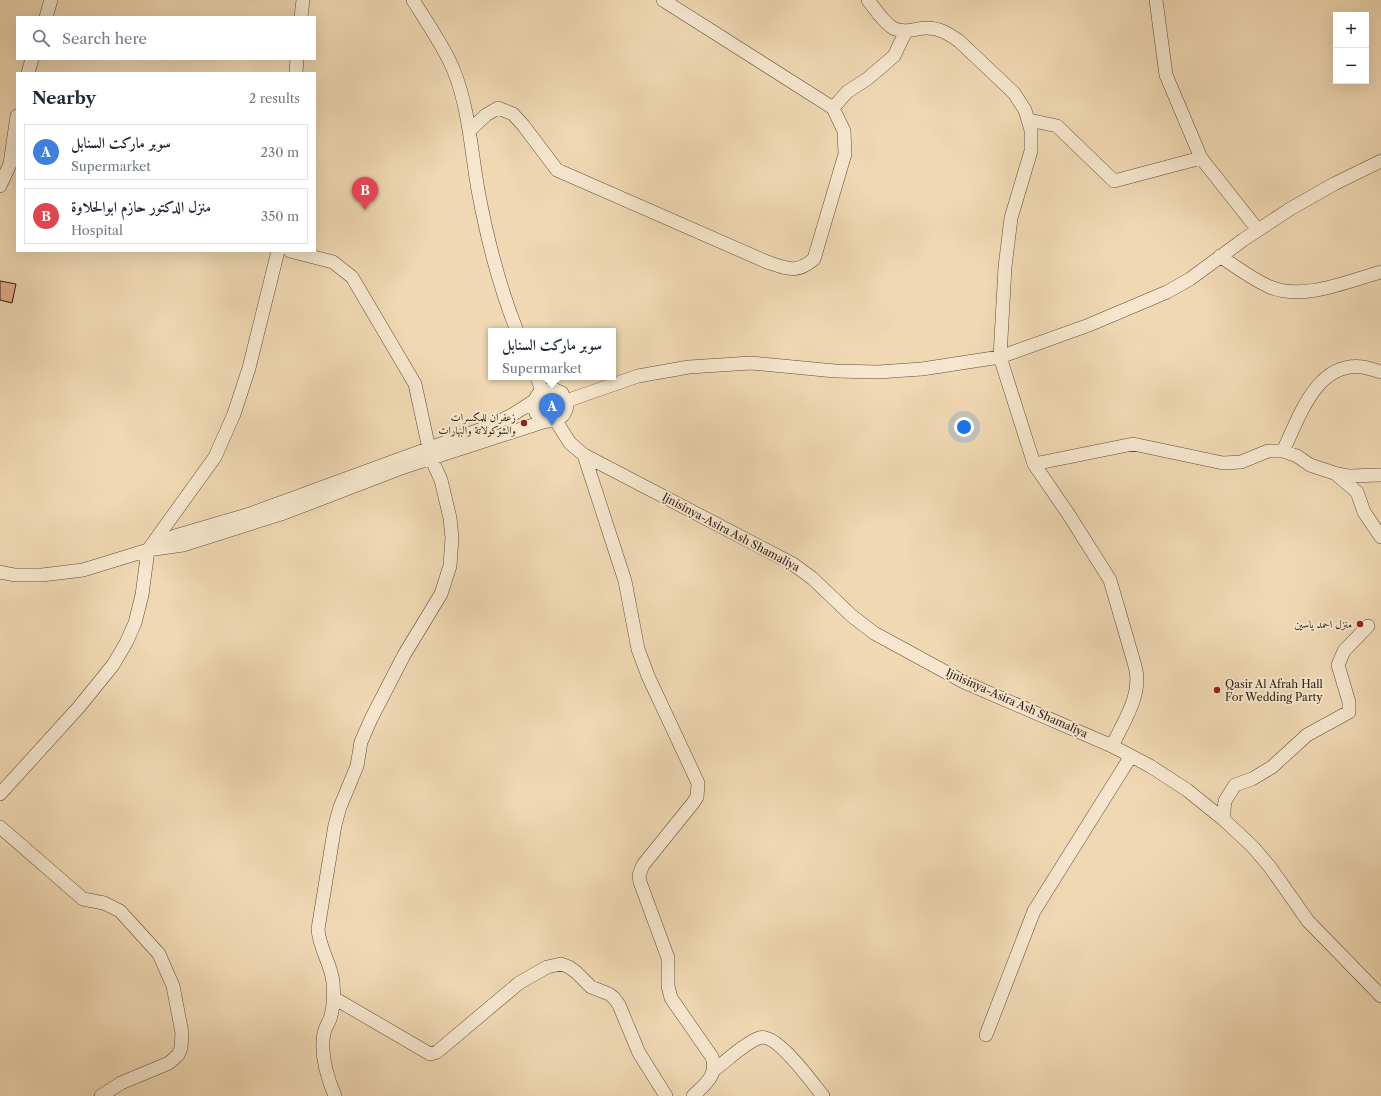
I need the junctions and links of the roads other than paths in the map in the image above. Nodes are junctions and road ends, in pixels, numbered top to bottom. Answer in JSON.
{"nodes":[{"id":1,"x":51,"y":0,"type":"edge"},
{"id":2,"x":302,"y":0,"type":"edge"},
{"id":3,"x":413,"y":0,"type":"edge"},
{"id":4,"x":663,"y":0,"type":"edge"},
{"id":5,"x":868,"y":0,"type":"edge"},
{"id":6,"x":1156,"y":0,"type":"edge"},
{"id":7,"x":46,"y":16,"type":"edge"},
{"id":8,"x":301,"y":16,"type":"edge"},
{"id":9,"x":906,"y":31,"type":"junction"},
{"id":10,"x":32,"y":60,"type":"edge"},
{"id":11,"x":297,"y":60,"type":"edge"},
{"id":12,"x":28,"y":72,"type":"edge"},
{"id":13,"x":296,"y":72,"type":"edge"},
{"id":14,"x":833,"y":108,"type":"junction"},
{"id":15,"x":1029,"y":120,"type":"junction"},
{"id":16,"x":16,"y":123,"type":"edge"},
{"id":17,"x":469,"y":131,"type":"junction"},
{"id":18,"x":1201,"y":158,"type":"junction"},
{"id":19,"x":1381,"y":161,"type":"edge"},
{"id":20,"x":0,"y":186,"type":"edge"},
{"id":21,"x":1258,"y":230,"type":"junction"},
{"id":22,"x":278,"y":252,"type":"edge"},
{"id":23,"x":294,"y":252,"type":"edge"},
{"id":24,"x":1220,"y":256,"type":"junction"},
{"id":25,"x":1381,"y":272,"type":"edge"},
{"id":26,"x":516,"y":328,"type":"edge"},
{"id":27,"x":1000,"y":357,"type":"junction"},
{"id":28,"x":1381,"y":372,"type":"edge"},
{"id":29,"x":536,"y":380,"type":"edge"},
{"id":30,"x":538,"y":396,"type":"junction"},
{"id":31,"x":566,"y":401,"type":"junction"},
{"id":32,"x":551,"y":421,"type":"junction"},
{"id":33,"x":1283,"y":451,"type":"junction"},
{"id":34,"x":430,"y":453,"type":"junction"},
{"id":35,"x":584,"y":455,"type":"junction"},
{"id":36,"x":1034,"y":464,"type":"junction"},
{"id":37,"x":1334,"y":473,"type":"junction"},
{"id":38,"x":1381,"y":475,"type":"edge"},
{"id":39,"x":1381,"y":537,"type":"edge"},
{"id":40,"x":148,"y":550,"type":"junction"},
{"id":41,"x":0,"y":572,"type":"edge"},
{"id":42,"x":1368,"y":626,"type":"dead end"},
{"id":43,"x":1112,"y":746,"type":"junction"},
{"id":44,"x":1132,"y":756,"type":"junction"},
{"id":45,"x":0,"y":794,"type":"edge"},
{"id":46,"x":1223,"y":819,"type":"junction"},
{"id":47,"x":0,"y":827,"type":"edge"},
{"id":48,"x":1381,"y":996,"type":"edge"},
{"id":49,"x":334,"y":998,"type":"junction"},
{"id":50,"x":986,"y":1035,"type":"dead end"},
{"id":51,"x":714,"y":1070,"type":"junction"},
{"id":52,"x":101,"y":1096,"type":"edge"},
{"id":53,"x":335,"y":1096,"type":"edge"},
{"id":54,"x":666,"y":1096,"type":"edge"},
{"id":55,"x":693,"y":1096,"type":"edge"},
{"id":56,"x":823,"y":1096,"type":"edge"}],
"edges":[{"from":1,"to":7,"type":"street"},
{"from":2,"to":8,"type":"street"},
{"from":3,"to":17,"type":"street"},
{"from":4,"to":14,"type":"street"},
{"from":5,"to":9,"type":"street"},
{"from":6,"to":18,"type":"street"},
{"from":9,"to":14,"type":"street"},
{"from":9,"to":15,"type":"street"},
{"from":10,"to":12,"type":"street"},
{"from":11,"to":13,"type":"street"},
{"from":14,"to":17,"type":"street"},
{"from":15,"to":18,"type":"street"},
{"from":15,"to":27,"type":"street"},
{"from":16,"to":20,"type":"street"},
{"from":17,"to":26,"type":"street"},
{"from":18,"to":21,"type":"street"},
{"from":19,"to":21,"type":"street"},
{"from":21,"to":24,"type":"street"},
{"from":22,"to":40,"type":"street"},
{"from":23,"to":34,"type":"street"},
{"from":24,"to":25,"type":"street"},
{"from":24,"to":27,"type":"street"},
{"from":27,"to":31,"type":"street"},
{"from":27,"to":36,"type":"street"},
{"from":28,"to":33,"type":"street"},
{"from":29,"to":30,"type":"street"},
{"from":30,"to":31,"type":"street"},
{"from":30,"to":32,"type":"street"},
{"from":30,"to":34,"type":"street"},
{"from":31,"to":32,"type":"street"},
{"from":32,"to":34,"type":"street"},
{"from":32,"to":35,"type":"street","name":"Ijnisinya-Asira Ash Shamaliya"},
{"from":33,"to":36,"type":"street"},
{"from":33,"to":37,"type":"street"},
{"from":34,"to":40,"type":"street"},
{"from":34,"to":49,"type":"street"},
{"from":35,"to":43,"type":"street","name":"Ijnisinya-Asira Ash Shamaliya"},
{"from":35,"to":51,"type":"street"},
{"from":36,"to":43,"type":"street"},
{"from":37,"to":38,"type":"street"},
{"from":37,"to":39,"type":"street"},
{"from":40,"to":41,"type":"street"},
{"from":40,"to":45,"type":"street"},
{"from":42,"to":46,"type":"street"},
{"from":43,"to":44,"type":"street","name":"Ijnisinya-Asira Ash Shamaliya"},
{"from":44,"to":46,"type":"street","name":"Ijnisinya-Asira Ash Shamaliya"},
{"from":44,"to":50,"type":"street"},
{"from":46,"to":48,"type":"street","name":"Ijnisinya-Asira Ash Shamaliya"},
{"from":47,"to":52,"type":"street"},
{"from":49,"to":53,"type":"street"},
{"from":49,"to":54,"type":"street"},
{"from":51,"to":55,"type":"street"},
{"from":51,"to":56,"type":"street"}]}
